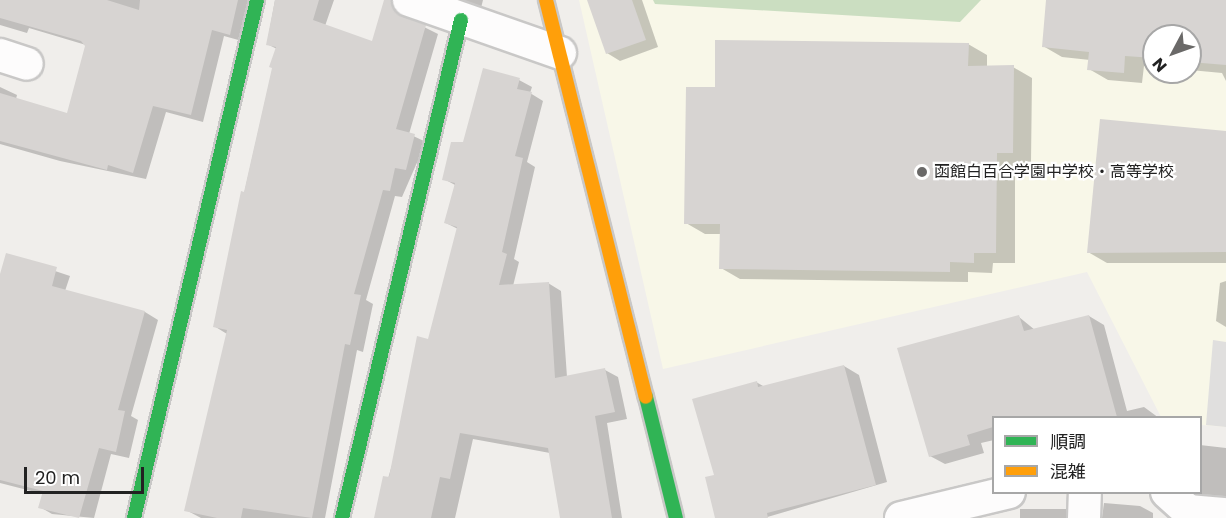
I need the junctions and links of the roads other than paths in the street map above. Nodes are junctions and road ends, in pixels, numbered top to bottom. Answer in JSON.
{"nodes":[{"id":1,"x":257,"y":0,"type":"edge"},
{"id":2,"x":409,"y":0,"type":"edge"},
{"id":3,"x":546,"y":0,"type":"edge"},
{"id":4,"x":461,"y":20,"type":"junction"},
{"id":5,"x":560,"y":53,"type":"junction"},
{"id":6,"x":1001,"y":494,"type":"edge"},
{"id":7,"x":1085,"y":494,"type":"edge"},
{"id":8,"x":1169,"y":494,"type":"edge"},
{"id":9,"x":1226,"y":514,"type":"edge"},
{"id":10,"x":912,"y":517,"type":"edge"},
{"id":11,"x":134,"y":518,"type":"edge"},
{"id":12,"x":342,"y":518,"type":"edge"},
{"id":13,"x":676,"y":518,"type":"edge"},
{"id":14,"x":1084,"y":518,"type":"edge"}],
"edges":[{"from":1,"to":11,"type":"street"},
{"from":2,"to":4,"type":"street"},
{"from":3,"to":5,"type":"street"},
{"from":4,"to":5,"type":"street"},
{"from":4,"to":12,"type":"street"},
{"from":5,"to":13,"type":"street"},
{"from":6,"to":10,"type":"street"},
{"from":7,"to":14,"type":"street"},
{"from":8,"to":9,"type":"street"}]}
